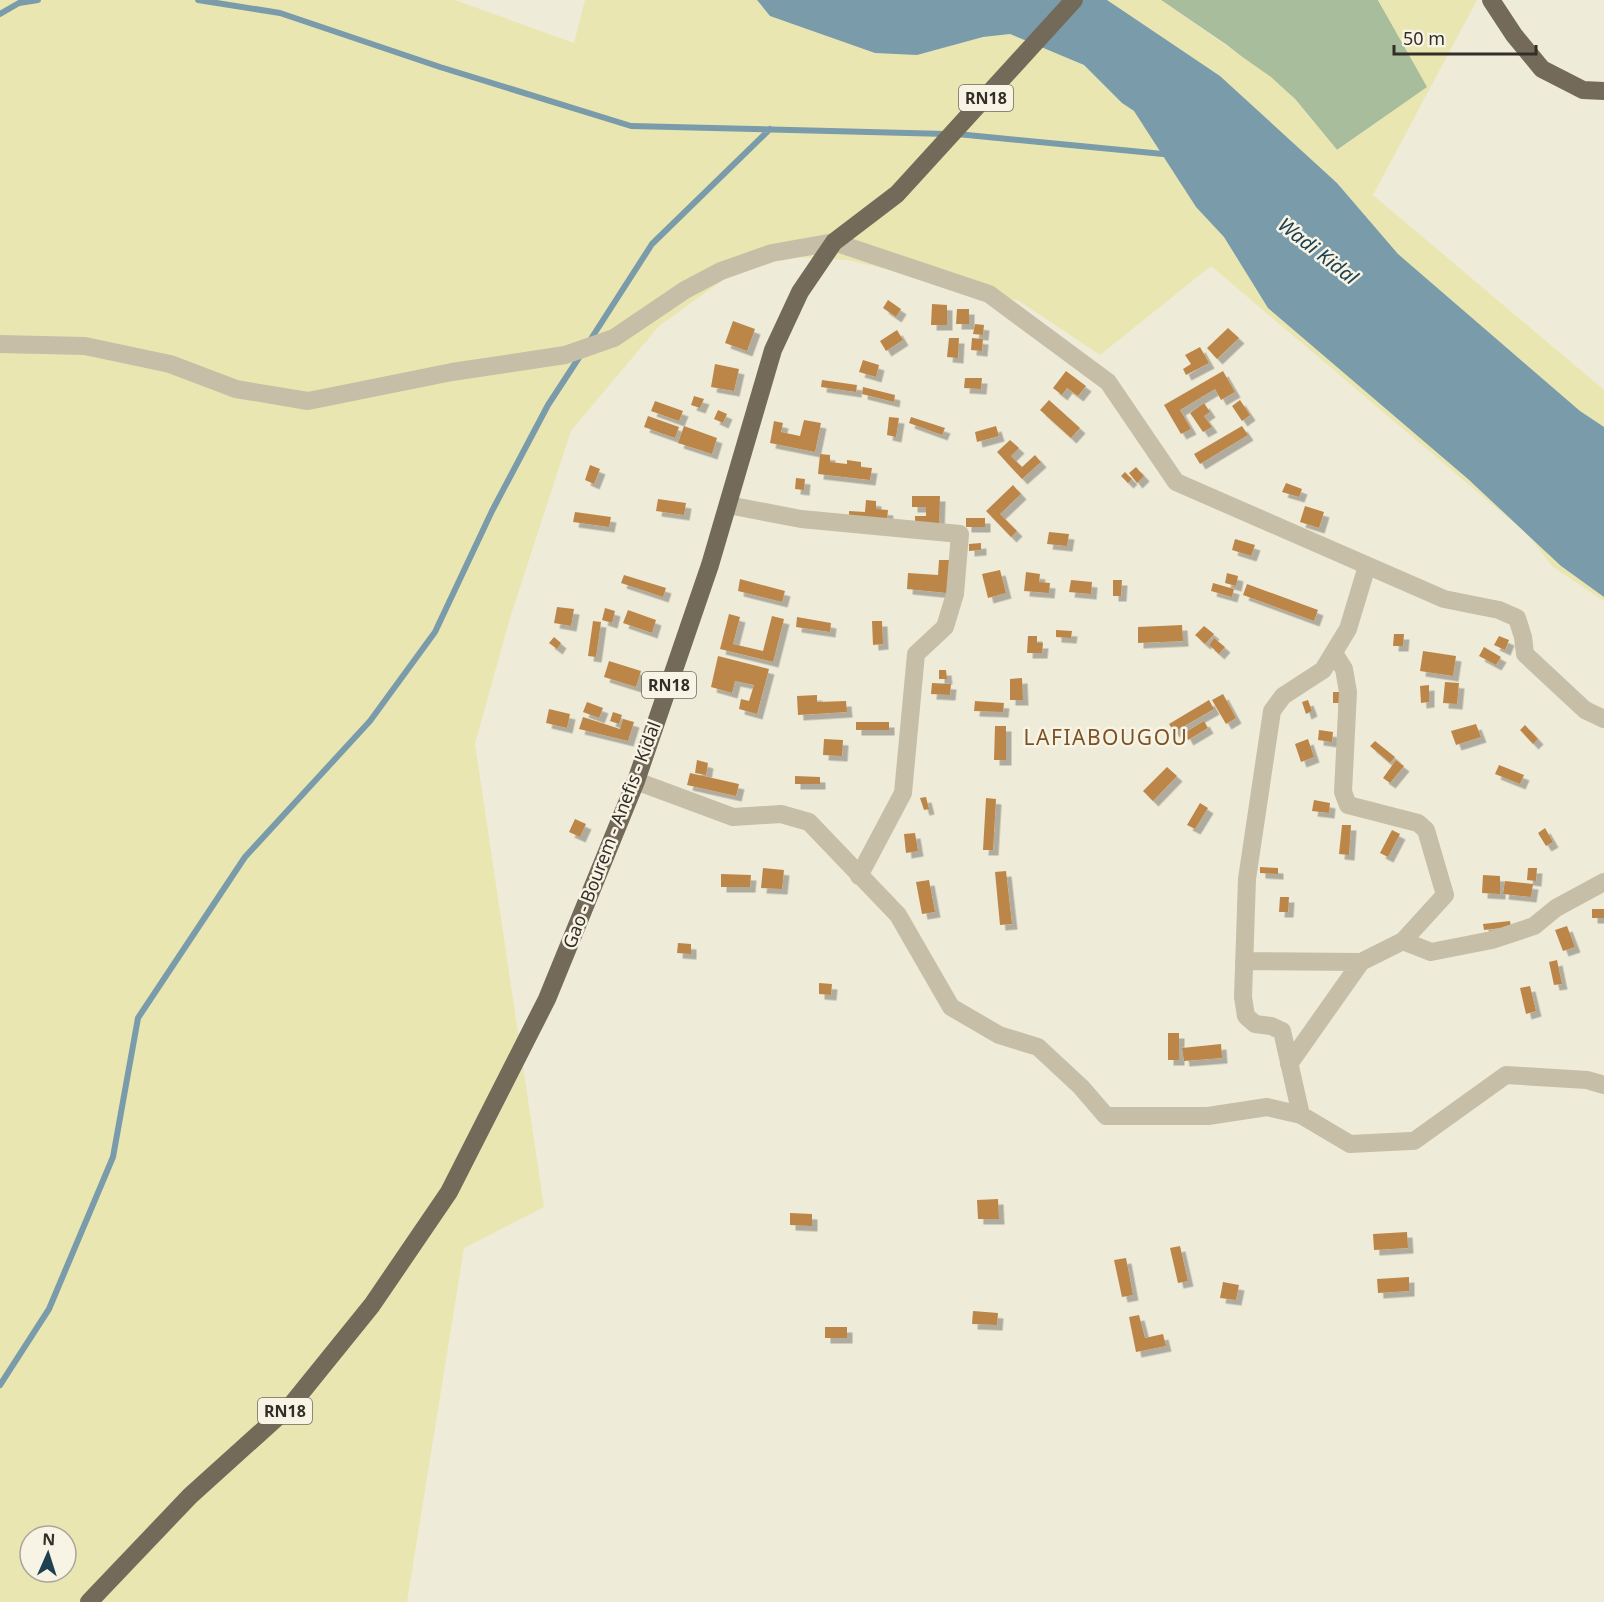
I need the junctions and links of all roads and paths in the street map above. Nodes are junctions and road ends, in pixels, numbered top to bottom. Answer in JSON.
{"nodes":[{"id":1,"x":1074,"y":0,"type":"edge"},
{"id":2,"x":1491,"y":0,"type":"edge"},
{"id":3,"x":1604,"y":92,"type":"edge"},
{"id":4,"x":834,"y":242,"type":"junction"},
{"id":5,"x":0,"y":344,"type":"edge"},
{"id":6,"x":728,"y":505,"type":"junction"},
{"id":7,"x":1367,"y":566,"type":"junction"},
{"id":8,"x":1334,"y":653,"type":"junction"},
{"id":9,"x":1604,"y":718,"type":"edge"},
{"id":10,"x":636,"y":781,"type":"junction"},
{"id":11,"x":859,"y":876,"type":"junction"},
{"id":12,"x":1604,"y":882,"type":"edge"},
{"id":13,"x":1403,"y":941,"type":"junction"},
{"id":14,"x":1244,"y":961,"type":"junction"},
{"id":15,"x":1360,"y":962,"type":"junction"},
{"id":16,"x":1289,"y":1064,"type":"junction"},
{"id":17,"x":1604,"y":1085,"type":"edge"},
{"id":18,"x":1301,"y":1115,"type":"junction"},
{"id":19,"x":89,"y":1602,"type":"edge"}],
"edges":[{"from":1,"to":4,"type":"main road","name":"Gao - Bourem - Anefis - Kidal","number":"RN18"},
{"from":2,"to":3,"type":"main road"},
{"from":4,"to":5,"type":"street"},
{"from":4,"to":6,"type":"main road","name":"Gao - Bourem - Anefis - Kidal","number":"RN18"},
{"from":4,"to":7,"type":"street"},
{"from":6,"to":10,"type":"main road","name":"Gao - Bourem - Anefis - Kidal","number":"RN18"},
{"from":6,"to":11,"type":"street"},
{"from":7,"to":8,"type":"street"},
{"from":7,"to":9,"type":"street"},
{"from":8,"to":13,"type":"street"},
{"from":8,"to":14,"type":"street"},
{"from":10,"to":11,"type":"street"},
{"from":10,"to":19,"type":"main road","name":"Gao - Bourem - Anefis - Kidal","number":"RN18"},
{"from":11,"to":18,"type":"street"},
{"from":12,"to":13,"type":"street"},
{"from":13,"to":15,"type":"street"},
{"from":14,"to":15,"type":"street"},
{"from":14,"to":16,"type":"street"},
{"from":15,"to":16,"type":"street"},
{"from":16,"to":18,"type":"street"},
{"from":17,"to":18,"type":"street"}]}
